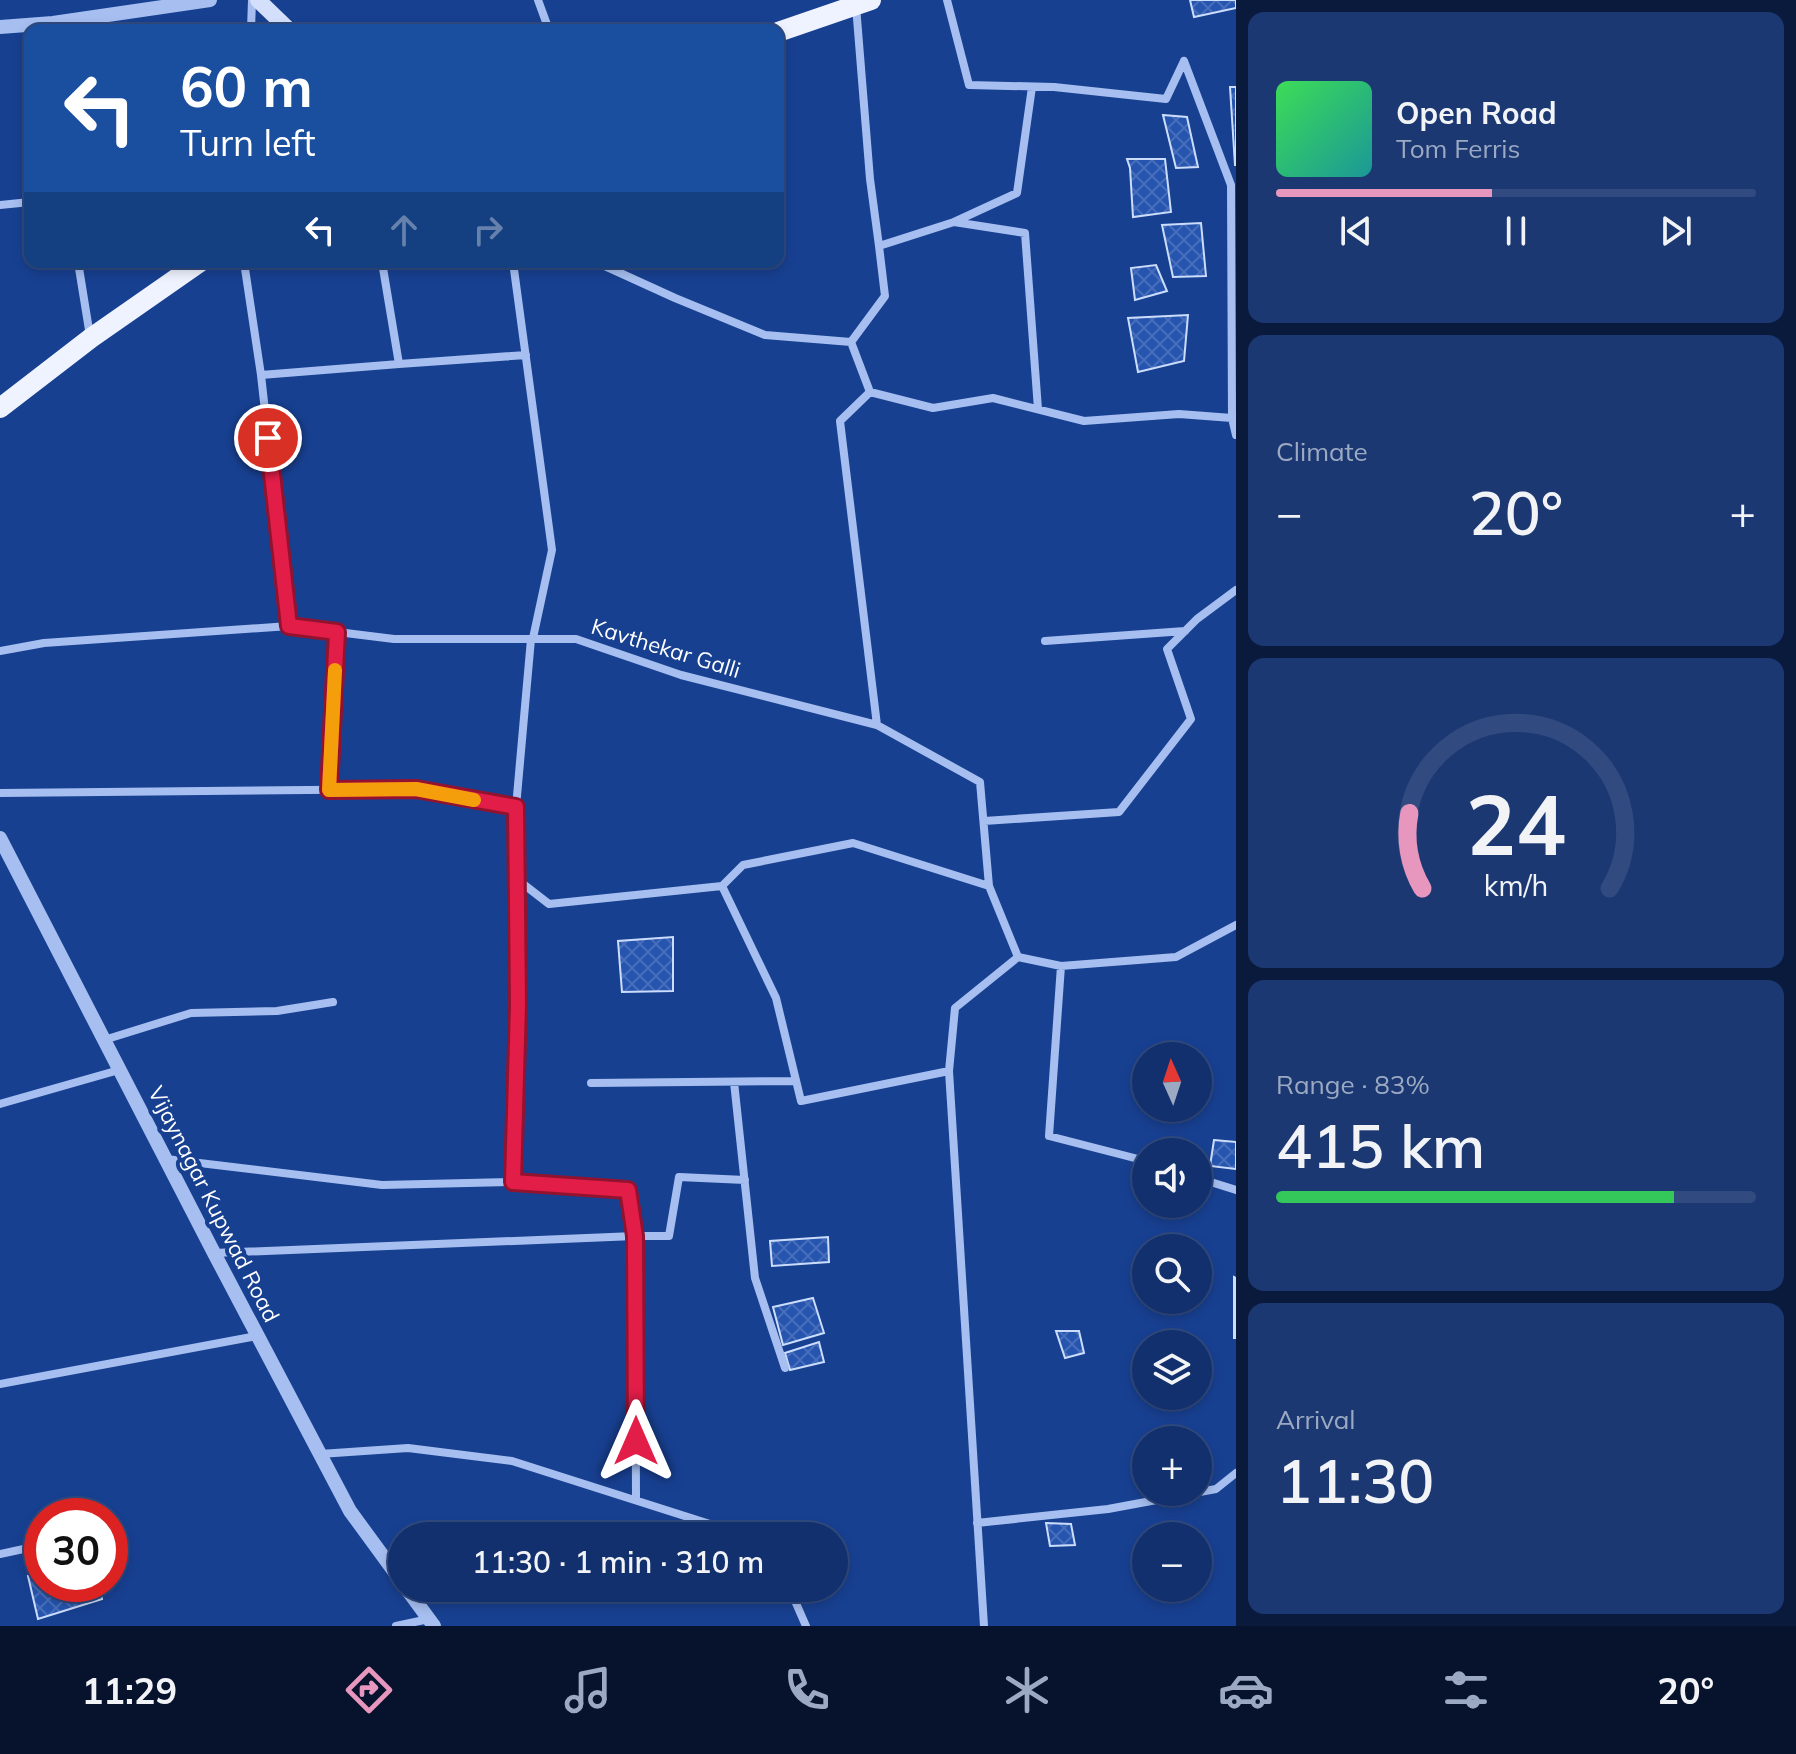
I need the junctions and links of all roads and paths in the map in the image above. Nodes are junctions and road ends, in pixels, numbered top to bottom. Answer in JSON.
{"nodes":[{"id":1,"x":210,"y":0,"type":"edge"},
{"id":2,"x":252,"y":0,"type":"edge"},
{"id":3,"x":258,"y":0,"type":"edge"},
{"id":4,"x":538,"y":0,"type":"edge"},
{"id":5,"x":947,"y":0,"type":"edge"},
{"id":6,"x":864,"y":3,"type":"edge"},
{"id":7,"x":65,"y":24,"type":"edge"},
{"id":8,"x":251,"y":24,"type":"edge"},
{"id":9,"x":283,"y":24,"type":"edge"},
{"id":10,"x":547,"y":24,"type":"edge"},
{"id":11,"x":0,"y":27,"type":"edge"},
{"id":12,"x":24,"y":27,"type":"edge"},
{"id":13,"x":784,"y":30,"type":"edge"},
{"id":14,"x":1032,"y":87,"type":"junction"},
{"id":15,"x":24,"y":203,"type":"edge"},
{"id":16,"x":0,"y":205,"type":"edge"},
{"id":17,"x":954,"y":222,"type":"junction"},
{"id":18,"x":879,"y":246,"type":"junction"},
{"id":19,"x":79,"y":268,"type":"edge"},
{"id":20,"x":191,"y":268,"type":"edge"},
{"id":21,"x":245,"y":268,"type":"edge"},
{"id":22,"x":383,"y":268,"type":"edge"},
{"id":23,"x":514,"y":268,"type":"edge"},
{"id":24,"x":609,"y":268,"type":"edge"},
{"id":25,"x":91,"y":338,"type":"junction"},
{"id":26,"x":851,"y":342,"type":"junction"},
{"id":27,"x":526,"y":355,"type":"junction"},
{"id":28,"x":399,"y":364,"type":"junction"},
{"id":29,"x":261,"y":375,"type":"junction"},
{"id":30,"x":870,"y":392,"type":"junction"},
{"id":31,"x":0,"y":408,"type":"edge"},
{"id":32,"x":1038,"y":409,"type":"junction"},
{"id":33,"x":1232,"y":418,"type":"junction"},
{"id":34,"x":1236,"y":435,"type":"edge"},
{"id":35,"x":1236,"y":590,"type":"edge"},
{"id":36,"x":289,"y":626,"type":"junction"},
{"id":37,"x":1185,"y":631,"type":"junction"},
{"id":38,"x":337,"y":632,"type":"junction"},
{"id":39,"x":531,"y":639,"type":"junction"},
{"id":40,"x":1045,"y":641,"type":"dead end"},
{"id":41,"x":0,"y":651,"type":"edge"},
{"id":42,"x":877,"y":725,"type":"junction"},
{"id":43,"x":329,"y":790,"type":"junction"},
{"id":44,"x":0,"y":793,"type":"edge"},
{"id":45,"x":516,"y":807,"type":"junction"},
{"id":46,"x":984,"y":821,"type":"junction"},
{"id":47,"x":0,"y":838,"type":"edge"},
{"id":48,"x":518,"y":880,"type":"junction"},
{"id":49,"x":722,"y":886,"type":"junction"},
{"id":50,"x":989,"y":886,"type":"junction"},
{"id":51,"x":1236,"y":925,"type":"edge"},
{"id":52,"x":1018,"y":957,"type":"junction"},
{"id":53,"x":1061,"y":966,"type":"junction"},
{"id":54,"x":333,"y":1002,"type":"dead end"},
{"id":55,"x":104,"y":1040,"type":"junction"},
{"id":56,"x":119,"y":1070,"type":"junction"},
{"id":57,"x":949,"y":1071,"type":"junction"},
{"id":58,"x":796,"y":1081,"type":"junction"},
{"id":59,"x":734,"y":1082,"type":"junction"},
{"id":60,"x":591,"y":1083,"type":"dead end"},
{"id":61,"x":0,"y":1104,"type":"edge"},
{"id":62,"x":1132,"y":1157,"type":"edge"},
{"id":63,"x":165,"y":1159,"type":"junction"},
{"id":64,"x":745,"y":1180,"type":"junction"},
{"id":65,"x":513,"y":1182,"type":"junction"},
{"id":66,"x":1212,"y":1182,"type":"edge"},
{"id":67,"x":1236,"y":1190,"type":"edge"},
{"id":68,"x":635,"y":1236,"type":"junction"},
{"id":69,"x":214,"y":1253,"type":"junction"},
{"id":70,"x":257,"y":1336,"type":"junction"},
{"id":71,"x":785,"y":1368,"type":"dead end"},
{"id":72,"x":0,"y":1384,"type":"edge"},
{"id":73,"x":320,"y":1454,"type":"junction"},
{"id":74,"x":1236,"y":1473,"type":"edge"},
{"id":75,"x":636,"y":1500,"type":"junction"},
{"id":76,"x":704,"y":1522,"type":"edge"},
{"id":77,"x":977,"y":1523,"type":"junction"},
{"id":78,"x":24,"y":1549,"type":"edge"},
{"id":79,"x":0,"y":1554,"type":"edge"},
{"id":80,"x":388,"y":1563,"type":"edge"},
{"id":81,"x":416,"y":1602,"type":"edge"},
{"id":82,"x":796,"y":1602,"type":"edge"},
{"id":83,"x":432,"y":1623,"type":"edge"},
{"id":84,"x":396,"y":1626,"type":"edge"},
{"id":85,"x":806,"y":1626,"type":"edge"},
{"id":86,"x":984,"y":1626,"type":"edge"}],
"edges":[{"from":1,"to":7,"type":"street"},
{"from":2,"to":8,"type":"street"},
{"from":3,"to":9,"type":"main road"},
{"from":4,"to":10,"type":"street"},
{"from":5,"to":14,"type":"street"},
{"from":6,"to":13,"type":"main road"},
{"from":6,"to":18,"type":"street"},
{"from":11,"to":12,"type":"street"},
{"from":14,"to":17,"type":"street"},
{"from":14,"to":33,"type":"street"},
{"from":15,"to":16,"type":"street"},
{"from":17,"to":18,"type":"street"},
{"from":17,"to":32,"type":"street"},
{"from":18,"to":26,"type":"street"},
{"from":19,"to":25,"type":"street"},
{"from":20,"to":25,"type":"main road"},
{"from":21,"to":29,"type":"street"},
{"from":22,"to":28,"type":"street"},
{"from":23,"to":27,"type":"street"},
{"from":24,"to":26,"type":"street"},
{"from":25,"to":31,"type":"main road"},
{"from":26,"to":30,"type":"street"},
{"from":27,"to":28,"type":"street"},
{"from":27,"to":39,"type":"street"},
{"from":28,"to":29,"type":"street"},
{"from":29,"to":36,"type":"street"},
{"from":30,"to":32,"type":"street"},
{"from":30,"to":42,"type":"street"},
{"from":32,"to":33,"type":"street"},
{"from":33,"to":34,"type":"street"},
{"from":35,"to":37,"type":"street"},
{"from":36,"to":38,"type":"street","name":"Kavthekar Galli"},
{"from":36,"to":41,"type":"street","name":"Kavthekar Galli"},
{"from":37,"to":40,"type":"street"},
{"from":37,"to":46,"type":"street"},
{"from":38,"to":39,"type":"street","name":"Kavthekar Galli"},
{"from":38,"to":43,"type":"street"},
{"from":39,"to":42,"type":"street","name":"Kavthekar Galli"},
{"from":39,"to":45,"type":"street"},
{"from":42,"to":46,"type":"street","name":"Kavthekar Galli"},
{"from":43,"to":44,"type":"street"},
{"from":43,"to":45,"type":"street"},
{"from":45,"to":48,"type":"street"},
{"from":46,"to":50,"type":"street"},
{"from":47,"to":55,"type":"street","name":"Vijaynagar Kupwad Road"},
{"from":48,"to":49,"type":"street"},
{"from":48,"to":65,"type":"street"},
{"from":49,"to":50,"type":"street"},
{"from":49,"to":58,"type":"street"},
{"from":50,"to":52,"type":"street"},
{"from":51,"to":53,"type":"street"},
{"from":52,"to":53,"type":"street"},
{"from":52,"to":57,"type":"street"},
{"from":53,"to":62,"type":"street"},
{"from":54,"to":55,"type":"street"},
{"from":55,"to":56,"type":"street","name":"Vijaynagar Kupwad Road"},
{"from":56,"to":61,"type":"street"},
{"from":56,"to":63,"type":"street","name":"Vijaynagar Kupwad Road"},
{"from":57,"to":58,"type":"street"},
{"from":57,"to":77,"type":"street"},
{"from":58,"to":59,"type":"street"},
{"from":59,"to":60,"type":"street"},
{"from":59,"to":64,"type":"street"},
{"from":63,"to":65,"type":"street"},
{"from":63,"to":69,"type":"street","name":"Vijaynagar Kupwad Road"},
{"from":64,"to":68,"type":"street"},
{"from":64,"to":71,"type":"street"},
{"from":65,"to":68,"type":"street"},
{"from":66,"to":67,"type":"street"},
{"from":68,"to":69,"type":"street"},
{"from":68,"to":75,"type":"street"},
{"from":69,"to":70,"type":"street","name":"Vijaynagar Kupwad Road"},
{"from":70,"to":72,"type":"street"},
{"from":70,"to":73,"type":"street","name":"Vijaynagar Kupwad Road"},
{"from":73,"to":75,"type":"street"},
{"from":73,"to":80,"type":"street","name":"Vijaynagar Kupwad Road"},
{"from":74,"to":77,"type":"street"},
{"from":75,"to":76,"type":"street"},
{"from":77,"to":86,"type":"street"},
{"from":78,"to":79,"type":"street"},
{"from":81,"to":83,"type":"street"},
{"from":82,"to":85,"type":"street"},
{"from":83,"to":84,"type":"street"}]}
